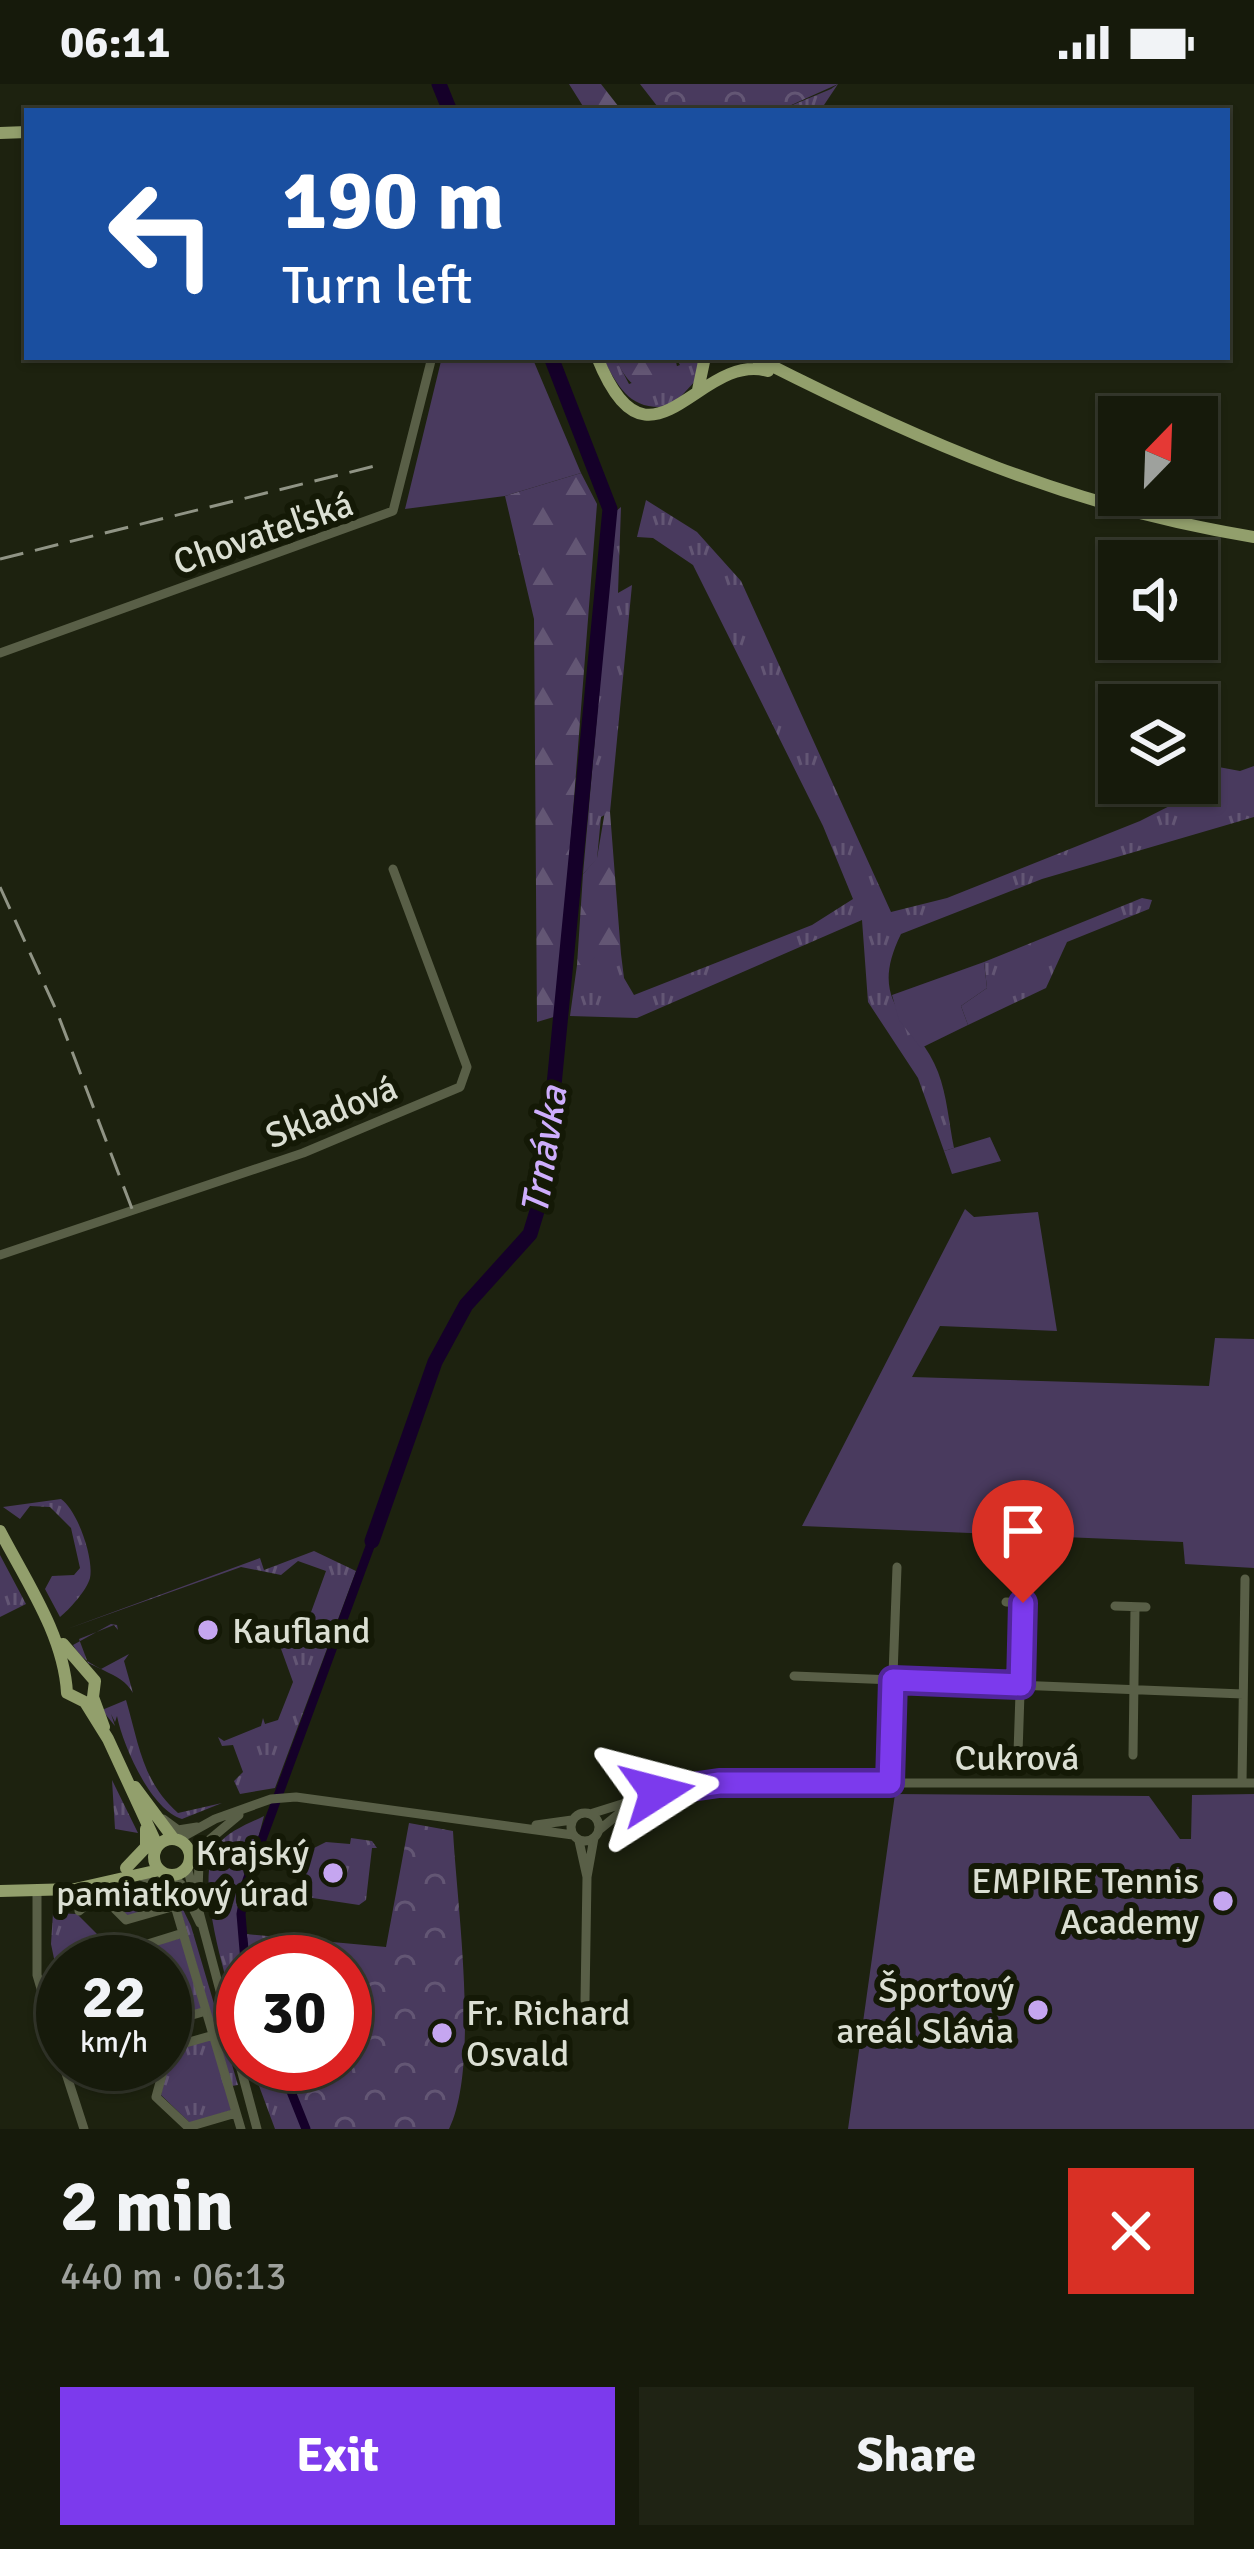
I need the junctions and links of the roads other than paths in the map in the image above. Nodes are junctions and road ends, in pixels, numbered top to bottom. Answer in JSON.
{"nodes":[{"id":1,"x":431,"y":360,"type":"edge"},
{"id":2,"x":598,"y":360,"type":"edge"},
{"id":3,"x":703,"y":360,"type":"edge"},
{"id":4,"x":760,"y":360,"type":"edge"},
{"id":5,"x":773,"y":360,"type":"edge"},
{"id":6,"x":798,"y":380,"type":"junction"},
{"id":7,"x":694,"y":398,"type":"junction"},
{"id":8,"x":1254,"y":538,"type":"edge"},
{"id":9,"x":0,"y":653,"type":"edge"},
{"id":10,"x":393,"y":868,"type":"dead end"},
{"id":11,"x":0,"y":1256,"type":"edge"},
{"id":12,"x":0,"y":1531,"type":"edge"},
{"id":13,"x":897,"y":1567,"type":"dead end"},
{"id":14,"x":1245,"y":1579,"type":"dead end"},
{"id":15,"x":1006,"y":1602,"type":"dead end"},
{"id":16,"x":1115,"y":1606,"type":"dead end"},
{"id":17,"x":46,"y":1619,"type":"junction"},
{"id":18,"x":82,"y":1672,"type":"junction"},
{"id":19,"x":794,"y":1676,"type":"dead end"},
{"id":20,"x":68,"y":1680,"type":"junction"},
{"id":21,"x":893,"y":1680,"type":"junction"},
{"id":22,"x":1021,"y":1685,"type":"junction"},
{"id":23,"x":1134,"y":1689,"type":"junction"},
{"id":24,"x":1243,"y":1694,"type":"junction"},
{"id":25,"x":89,"y":1700,"type":"junction"},
{"id":26,"x":1018,"y":1753,"type":"dead end"},
{"id":27,"x":1133,"y":1755,"type":"dead end"},
{"id":28,"x":890,"y":1783,"type":"junction"},
{"id":29,"x":1248,"y":1783,"type":"edge"},
{"id":30,"x":638,"y":1799,"type":"junction"},
{"id":31,"x":242,"y":1811,"type":"junction"},
{"id":32,"x":590,"y":1814,"type":"junction"},
{"id":33,"x":150,"y":1816,"type":"junction"},
{"id":34,"x":572,"y":1820,"type":"junction"},
{"id":35,"x":202,"y":1826,"type":"junction"},
{"id":36,"x":531,"y":1826,"type":"junction"},
{"id":37,"x":597,"y":1834,"type":"junction"},
{"id":38,"x":215,"y":1835,"type":"junction"},
{"id":39,"x":576,"y":1838,"type":"junction"},
{"id":40,"x":176,"y":1839,"type":"junction"},
{"id":41,"x":155,"y":1849,"type":"junction"},
{"id":42,"x":189,"y":1861,"type":"junction"},
{"id":43,"x":130,"y":1872,"type":"junction"},
{"id":44,"x":164,"y":1872,"type":"junction"},
{"id":45,"x":587,"y":1876,"type":"junction"},
{"id":46,"x":0,"y":1891,"type":"edge"},
{"id":47,"x":37,"y":1892,"type":"junction"},
{"id":48,"x":194,"y":1902,"type":"junction"},
{"id":49,"x":80,"y":1911,"type":"dead end"},
{"id":50,"x":183,"y":1933,"type":"junction"},
{"id":51,"x":37,"y":1935,"type":"edge"},
{"id":52,"x":177,"y":1935,"type":"edge"},
{"id":53,"x":585,"y":2000,"type":"dead end"},
{"id":54,"x":206,"y":2012,"type":"junction"},
{"id":55,"x":192,"y":2016,"type":"edge"},
{"id":56,"x":214,"y":2035,"type":"junction"},
{"id":57,"x":192,"y":2041,"type":"edge"},
{"id":58,"x":71,"y":2091,"type":"edge"},
{"id":59,"x":158,"y":2091,"type":"edge"},
{"id":60,"x":236,"y":2113,"type":"junction"},
{"id":61,"x":83,"y":2129,"type":"edge"},
{"id":62,"x":241,"y":2129,"type":"edge"},
{"id":63,"x":256,"y":2129,"type":"edge"}],
"edges":[{"from":1,"to":9,"type":"street","name":"Chovateľská"},
{"from":2,"to":7,"type":"main road"},
{"from":3,"to":7,"type":"main road"},
{"from":4,"to":6,"type":"main road"},
{"from":5,"to":6,"type":"main road"},
{"from":6,"to":7,"type":"main road"},
{"from":6,"to":8,"type":"main road"},
{"from":10,"to":11,"type":"street","name":"Skladová"},
{"from":12,"to":17,"type":"main road"},
{"from":13,"to":21,"type":"street"},
{"from":14,"to":24,"type":"street"},
{"from":15,"to":22,"type":"street"},
{"from":16,"to":23,"type":"street"},
{"from":17,"to":18,"type":"main road"},
{"from":17,"to":20,"type":"main road"},
{"from":18,"to":20,"type":"main road"},
{"from":18,"to":25,"type":"main road"},
{"from":19,"to":21,"type":"street"},
{"from":20,"to":25,"type":"main road"},
{"from":21,"to":22,"type":"street"},
{"from":21,"to":28,"type":"street"},
{"from":22,"to":23,"type":"street"},
{"from":22,"to":26,"type":"street"},
{"from":23,"to":24,"type":"street"},
{"from":23,"to":27,"type":"street"},
{"from":24,"to":29,"type":"street"},
{"from":25,"to":33,"type":"main road"},
{"from":28,"to":29,"type":"street","name":"Cukrová"},
{"from":28,"to":30,"type":"street","name":"Cukrová"},
{"from":30,"to":32,"type":"street","name":"Cukrová"},
{"from":30,"to":37,"type":"street","name":"Cukrová"},
{"from":31,"to":35,"type":"street"},
{"from":31,"to":36,"type":"street"},
{"from":31,"to":38,"type":"street"},
{"from":32,"to":34,"type":"street","name":"Cukrová"},
{"from":32,"to":37,"type":"street"},
{"from":33,"to":35,"type":"street"},
{"from":33,"to":40,"type":"main road"},
{"from":33,"to":41,"type":"main road"},
{"from":33,"to":43,"type":"main road"},
{"from":34,"to":36,"type":"street"},
{"from":34,"to":39,"type":"street"},
{"from":35,"to":40,"type":"street"},
{"from":36,"to":39,"type":"street"},
{"from":37,"to":39,"type":"street"},
{"from":37,"to":45,"type":"street"},
{"from":38,"to":42,"type":"street"},
{"from":38,"to":48,"type":"street"},
{"from":39,"to":45,"type":"street"},
{"from":40,"to":41,"type":"main road"},
{"from":40,"to":42,"type":"main road"},
{"from":41,"to":43,"type":"main road"},
{"from":41,"to":44,"type":"main road"},
{"from":42,"to":44,"type":"main road"},
{"from":42,"to":48,"type":"street"},
{"from":43,"to":44,"type":"main road"},
{"from":43,"to":47,"type":"main road"},
{"from":43,"to":48,"type":"street"},
{"from":44,"to":48,"type":"street"},
{"from":45,"to":53,"type":"street"},
{"from":46,"to":47,"type":"main road"},
{"from":47,"to":51,"type":"street"},
{"from":48,"to":63,"type":"street"},
{"from":49,"to":50,"type":"street"},
{"from":50,"to":52,"type":"street"},
{"from":50,"to":54,"type":"street"},
{"from":54,"to":55,"type":"street"},
{"from":54,"to":56,"type":"street"},
{"from":56,"to":57,"type":"street"},
{"from":56,"to":60,"type":"street"},
{"from":58,"to":61,"type":"street"},
{"from":59,"to":60,"type":"street"},
{"from":60,"to":62,"type":"street"}]}
